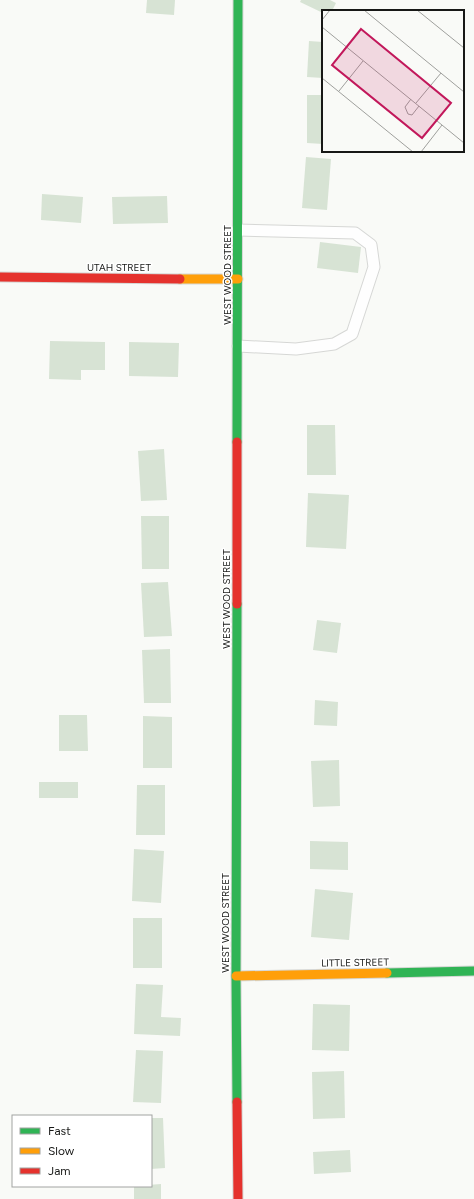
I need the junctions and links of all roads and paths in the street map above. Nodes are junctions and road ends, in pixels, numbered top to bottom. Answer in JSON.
{"nodes":[{"id":1,"x":238,"y":0,"type":"edge"},
{"id":2,"x":238,"y":230,"type":"junction"},
{"id":3,"x":0,"y":277,"type":"edge"},
{"id":4,"x":238,"y":278,"type":"junction"},
{"id":5,"x":238,"y":346,"type":"junction"},
{"id":6,"x":474,"y":971,"type":"edge"},
{"id":7,"x":236,"y":976,"type":"junction"},
{"id":8,"x":238,"y":1199,"type":"edge"}],
"edges":[{"from":1,"to":2,"type":"street","name":"WEST WOOD STREET"},
{"from":2,"to":4,"type":"street","name":"WEST WOOD STREET"},
{"from":2,"to":5,"type":"lane"},
{"from":3,"to":4,"type":"street","name":"UTAH STREET"},
{"from":4,"to":5,"type":"street","name":"WEST WOOD STREET"},
{"from":5,"to":7,"type":"street","name":"WEST WOOD STREET"},
{"from":6,"to":7,"type":"street","name":"LITTLE STREET"},
{"from":7,"to":8,"type":"street","name":"WEST WOOD STREET"}]}
